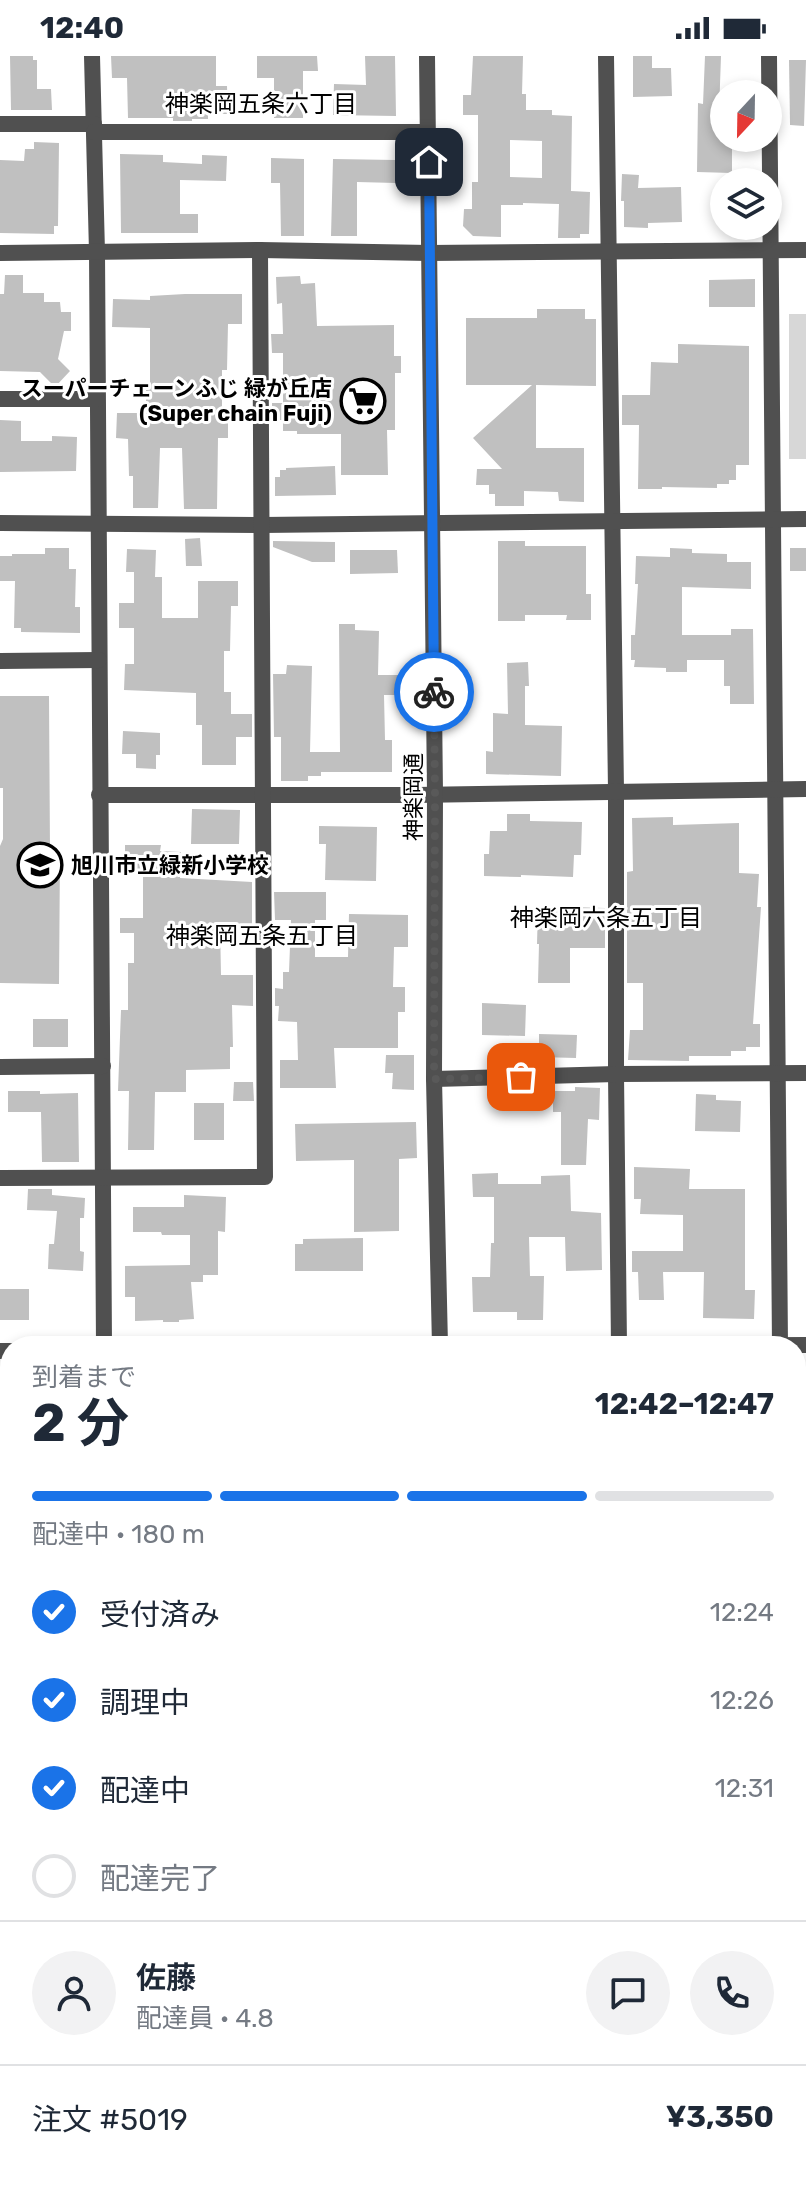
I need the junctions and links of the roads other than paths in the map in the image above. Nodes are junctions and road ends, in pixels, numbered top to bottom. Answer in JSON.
{"nodes":[{"id":1,"x":92,"y":56,"type":"edge"},
{"id":2,"x":427,"y":56,"type":"edge"},
{"id":3,"x":606,"y":56,"type":"edge"},
{"id":4,"x":769,"y":56,"type":"edge"},
{"id":5,"x":0,"y":124,"type":"edge"},
{"id":6,"x":94,"y":128,"type":"junction"},
{"id":7,"x":428,"y":132,"type":"junction"},
{"id":8,"x":260,"y":250,"type":"junction"},
{"id":9,"x":806,"y":250,"type":"edge"},
{"id":10,"x":609,"y":251,"type":"junction"},
{"id":11,"x":771,"y":251,"type":"junction"},
{"id":12,"x":97,"y":252,"type":"junction"},
{"id":13,"x":0,"y":253,"type":"edge"},
{"id":14,"x":429,"y":253,"type":"junction"},
{"id":15,"x":0,"y":399,"type":"edge"},
{"id":16,"x":97,"y":399,"type":"junction"},
{"id":17,"x":773,"y":519,"type":"junction"},
{"id":18,"x":806,"y":519,"type":"edge"},
{"id":19,"x":613,"y":520,"type":"junction"},
{"id":20,"x":98,"y":522,"type":"junction"},
{"id":21,"x":431,"y":522,"type":"junction"},
{"id":22,"x":0,"y":523,"type":"edge"},
{"id":23,"x":262,"y":525,"type":"junction"},
{"id":24,"x":99,"y":660,"type":"junction"},
{"id":25,"x":0,"y":661,"type":"edge"},
{"id":26,"x":775,"y":789,"type":"junction"},
{"id":27,"x":806,"y":789,"type":"edge"},
{"id":28,"x":616,"y":791,"type":"junction"},
{"id":29,"x":263,"y":794,"type":"junction"},
{"id":30,"x":435,"y":794,"type":"junction"},
{"id":31,"x":99,"y":795,"type":"junction"},
{"id":32,"x":103,"y":1066,"type":"junction"},
{"id":33,"x":0,"y":1067,"type":"edge"},
{"id":34,"x":778,"y":1073,"type":"junction"},
{"id":35,"x":806,"y":1073,"type":"edge"},
{"id":36,"x":616,"y":1074,"type":"junction"},
{"id":37,"x":434,"y":1079,"type":"junction"},
{"id":38,"x":104,"y":1176,"type":"junction"},
{"id":39,"x":0,"y":1178,"type":"edge"},
{"id":40,"x":104,"y":1336,"type":"edge"},
{"id":41,"x":440,"y":1336,"type":"edge"},
{"id":42,"x":619,"y":1336,"type":"edge"},
{"id":43,"x":780,"y":1336,"type":"edge"}],
"edges":[{"from":1,"to":6,"type":"street"},
{"from":2,"to":7,"type":"street","name":"神楽岡通"},
{"from":3,"to":10,"type":"street"},
{"from":4,"to":11,"type":"street"},
{"from":5,"to":6,"type":"street"},
{"from":6,"to":7,"type":"street"},
{"from":6,"to":12,"type":"street"},
{"from":7,"to":14,"type":"street","name":"神楽岡通"},
{"from":8,"to":12,"type":"street"},
{"from":8,"to":14,"type":"street"},
{"from":8,"to":23,"type":"street"},
{"from":9,"to":11,"type":"street"},
{"from":10,"to":11,"type":"street"},
{"from":10,"to":14,"type":"street"},
{"from":10,"to":19,"type":"street"},
{"from":11,"to":17,"type":"street"},
{"from":12,"to":13,"type":"street"},
{"from":12,"to":16,"type":"street"},
{"from":14,"to":21,"type":"street","name":"神楽岡通"},
{"from":15,"to":16,"type":"street"},
{"from":16,"to":20,"type":"street"},
{"from":17,"to":18,"type":"street"},
{"from":17,"to":19,"type":"street"},
{"from":17,"to":26,"type":"street"},
{"from":19,"to":21,"type":"street"},
{"from":19,"to":28,"type":"street"},
{"from":20,"to":22,"type":"street"},
{"from":20,"to":23,"type":"street"},
{"from":20,"to":24,"type":"street"},
{"from":21,"to":23,"type":"street"},
{"from":21,"to":30,"type":"street","name":"神楽岡通"},
{"from":23,"to":29,"type":"street"},
{"from":24,"to":25,"type":"street"},
{"from":24,"to":31,"type":"street"},
{"from":26,"to":27,"type":"street"},
{"from":26,"to":28,"type":"street"},
{"from":26,"to":34,"type":"street"},
{"from":28,"to":30,"type":"street"},
{"from":28,"to":36,"type":"street"},
{"from":29,"to":30,"type":"street"},
{"from":29,"to":31,"type":"street"},
{"from":29,"to":38,"type":"street"},
{"from":30,"to":37,"type":"street","name":"神楽岡通"},
{"from":31,"to":32,"type":"street"},
{"from":32,"to":33,"type":"street"},
{"from":32,"to":38,"type":"street"},
{"from":34,"to":35,"type":"street"},
{"from":34,"to":36,"type":"street"},
{"from":34,"to":43,"type":"street"},
{"from":36,"to":37,"type":"street"},
{"from":36,"to":42,"type":"street"},
{"from":37,"to":41,"type":"street","name":"神楽岡通"},
{"from":38,"to":39,"type":"street"},
{"from":38,"to":40,"type":"street"}]}
